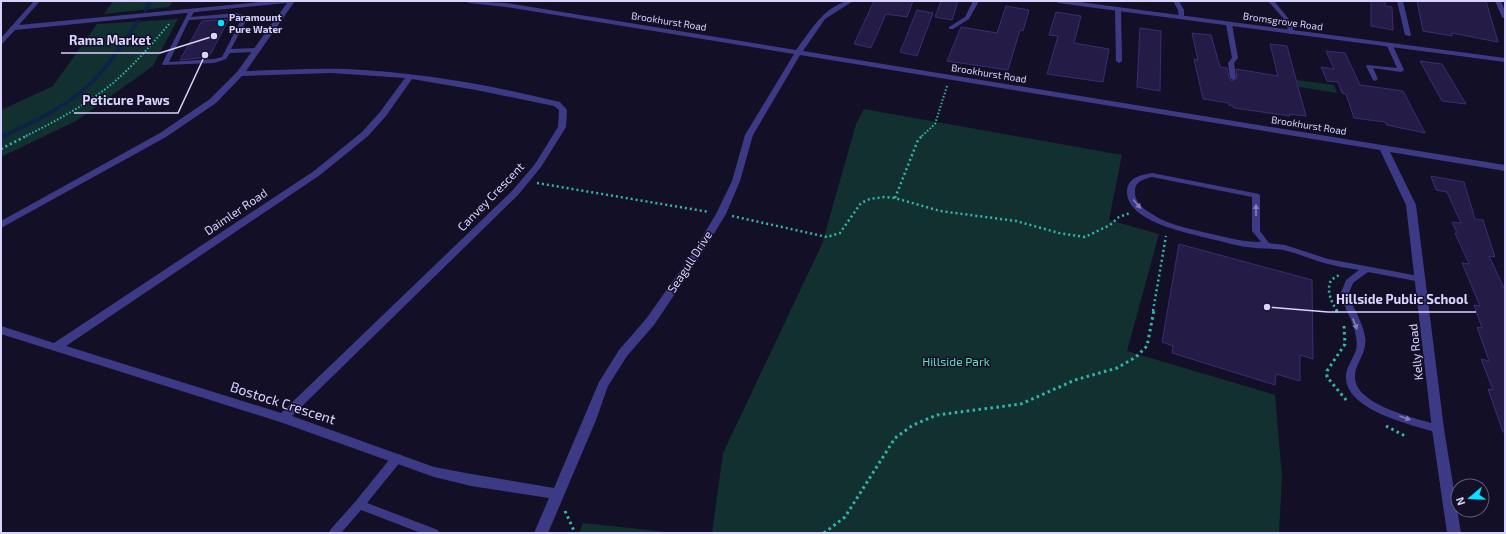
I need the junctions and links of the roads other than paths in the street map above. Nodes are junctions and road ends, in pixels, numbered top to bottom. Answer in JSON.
{"nodes":[{"id":1,"x":36,"y":1,"type":"edge"},
{"id":2,"x":292,"y":1,"type":"edge"},
{"id":3,"x":469,"y":1,"type":"edge"},
{"id":4,"x":848,"y":1,"type":"edge"},
{"id":5,"x":976,"y":1,"type":"edge"},
{"id":6,"x":1058,"y":1,"type":"edge"},
{"id":7,"x":1176,"y":1,"type":"edge"},
{"id":8,"x":1271,"y":1,"type":"edge"},
{"id":9,"x":1400,"y":1,"type":"edge"},
{"id":10,"x":1498,"y":1,"type":"edge"},
{"id":11,"x":1089,"y":3,"type":"edge"},
{"id":12,"x":1118,"y":9,"type":"junction"},
{"id":13,"x":192,"y":10,"type":"junction"},
{"id":14,"x":1505,"y":17,"type":"edge"},
{"id":15,"x":1182,"y":18,"type":"junction"},
{"id":16,"x":188,"y":19,"type":"junction"},
{"id":17,"x":1229,"y":24,"type":"junction"},
{"id":18,"x":14,"y":28,"type":"junction"},
{"id":19,"x":951,"y":28,"type":"dead end"},
{"id":20,"x":1292,"y":33,"type":"junction"},
{"id":21,"x":1408,"y":35,"type":"dead end"},
{"id":22,"x":1,"y":42,"type":"edge"},
{"id":23,"x":1390,"y":46,"type":"junction"},
{"id":24,"x":257,"y":50,"type":"junction"},
{"id":25,"x":228,"y":51,"type":"junction"},
{"id":26,"x":798,"y":53,"type":"junction"},
{"id":27,"x":1505,"y":60,"type":"edge"},
{"id":28,"x":1119,"y":61,"type":"dead end"},
{"id":29,"x":240,"y":74,"type":"junction"},
{"id":30,"x":410,"y":76,"type":"junction"},
{"id":31,"x":1233,"y":78,"type":"dead end"},
{"id":32,"x":1375,"y":79,"type":"dead end"},
{"id":33,"x":1384,"y":149,"type":"junction"},
{"id":34,"x":1505,"y":168,"type":"edge"},
{"id":35,"x":1,"y":225,"type":"edge"},
{"id":36,"x":1267,"y":245,"type":"junction"},
{"id":37,"x":1367,"y":268,"type":"junction"},
{"id":38,"x":1421,"y":279,"type":"junction"},
{"id":39,"x":1,"y":330,"type":"edge"},
{"id":40,"x":56,"y":348,"type":"junction"},
{"id":41,"x":283,"y":418,"type":"junction"},
{"id":42,"x":1438,"y":430,"type":"junction"},
{"id":43,"x":397,"y":458,"type":"junction"},
{"id":44,"x":557,"y":494,"type":"junction"},
{"id":45,"x":358,"y":506,"type":"junction"},
{"id":46,"x":334,"y":533,"type":"edge"},
{"id":47,"x":434,"y":533,"type":"edge"},
{"id":48,"x":541,"y":533,"type":"edge"},
{"id":49,"x":1454,"y":533,"type":"edge"}],
"edges":[{"from":1,"to":18,"type":"street"},
{"from":2,"to":13,"type":"street"},
{"from":2,"to":24,"type":"street"},
{"from":3,"to":26,"type":"street","name":"Brookhurst Road"},
{"from":4,"to":26,"type":"street","name":"Seagull Drive"},
{"from":5,"to":19,"type":"lane"},
{"from":6,"to":11,"type":"street","name":"Bromsgrove Road"},
{"from":7,"to":15,"type":"lane"},
{"from":8,"to":20,"type":"lane"},
{"from":9,"to":21,"type":"lane"},
{"from":10,"to":14,"type":"lane"},
{"from":11,"to":12,"type":"street","name":"Bromsgrove Road"},
{"from":12,"to":15,"type":"street","name":"Bromsgrove Road"},
{"from":12,"to":28,"type":"lane"},
{"from":13,"to":16,"type":"lane"},
{"from":13,"to":18,"type":"street"},
{"from":15,"to":17,"type":"street","name":"Bromsgrove Road"},
{"from":16,"to":25,"type":"lane"},
{"from":16,"to":25,"type":"lane"},
{"from":17,"to":20,"type":"street","name":"Bromsgrove Road"},
{"from":17,"to":31,"type":"lane"},
{"from":18,"to":22,"type":"street"},
{"from":20,"to":23,"type":"street","name":"Bromsgrove Road"},
{"from":23,"to":27,"type":"street","name":"Bromsgrove Road"},
{"from":23,"to":32,"type":"lane"},
{"from":24,"to":25,"type":"lane"},
{"from":24,"to":29,"type":"street"},
{"from":26,"to":33,"type":"street","name":"Brookhurst Road"},
{"from":26,"to":44,"type":"street","name":"Seagull Drive"},
{"from":29,"to":30,"type":"street","name":"Canvey Crescent"},
{"from":29,"to":35,"type":"street"},
{"from":30,"to":40,"type":"street","name":"Daimler Road"},
{"from":30,"to":41,"type":"street","name":"Canvey Crescent"},
{"from":33,"to":34,"type":"street","name":"Brookhurst Road"},
{"from":33,"to":38,"type":"street","name":"Kelly Road"},
{"from":36,"to":36,"type":"lane","one_way":true},
{"from":36,"to":37,"type":"lane"},
{"from":37,"to":38,"type":"lane"},
{"from":37,"to":42,"type":"lane","one_way":true},
{"from":38,"to":42,"type":"street","name":"Kelly Road"},
{"from":39,"to":40,"type":"street","name":"Bostock Crescent"},
{"from":40,"to":41,"type":"street","name":"Bostock Crescent"},
{"from":41,"to":43,"type":"street","name":"Bostock Crescent"},
{"from":42,"to":49,"type":"street","name":"Kelly Road"},
{"from":43,"to":44,"type":"street","name":"Bostock Crescent"},
{"from":43,"to":45,"type":"lane"},
{"from":44,"to":48,"type":"street","name":"Seagull Drive"},
{"from":45,"to":46,"type":"lane"},
{"from":45,"to":47,"type":"lane"}]}
